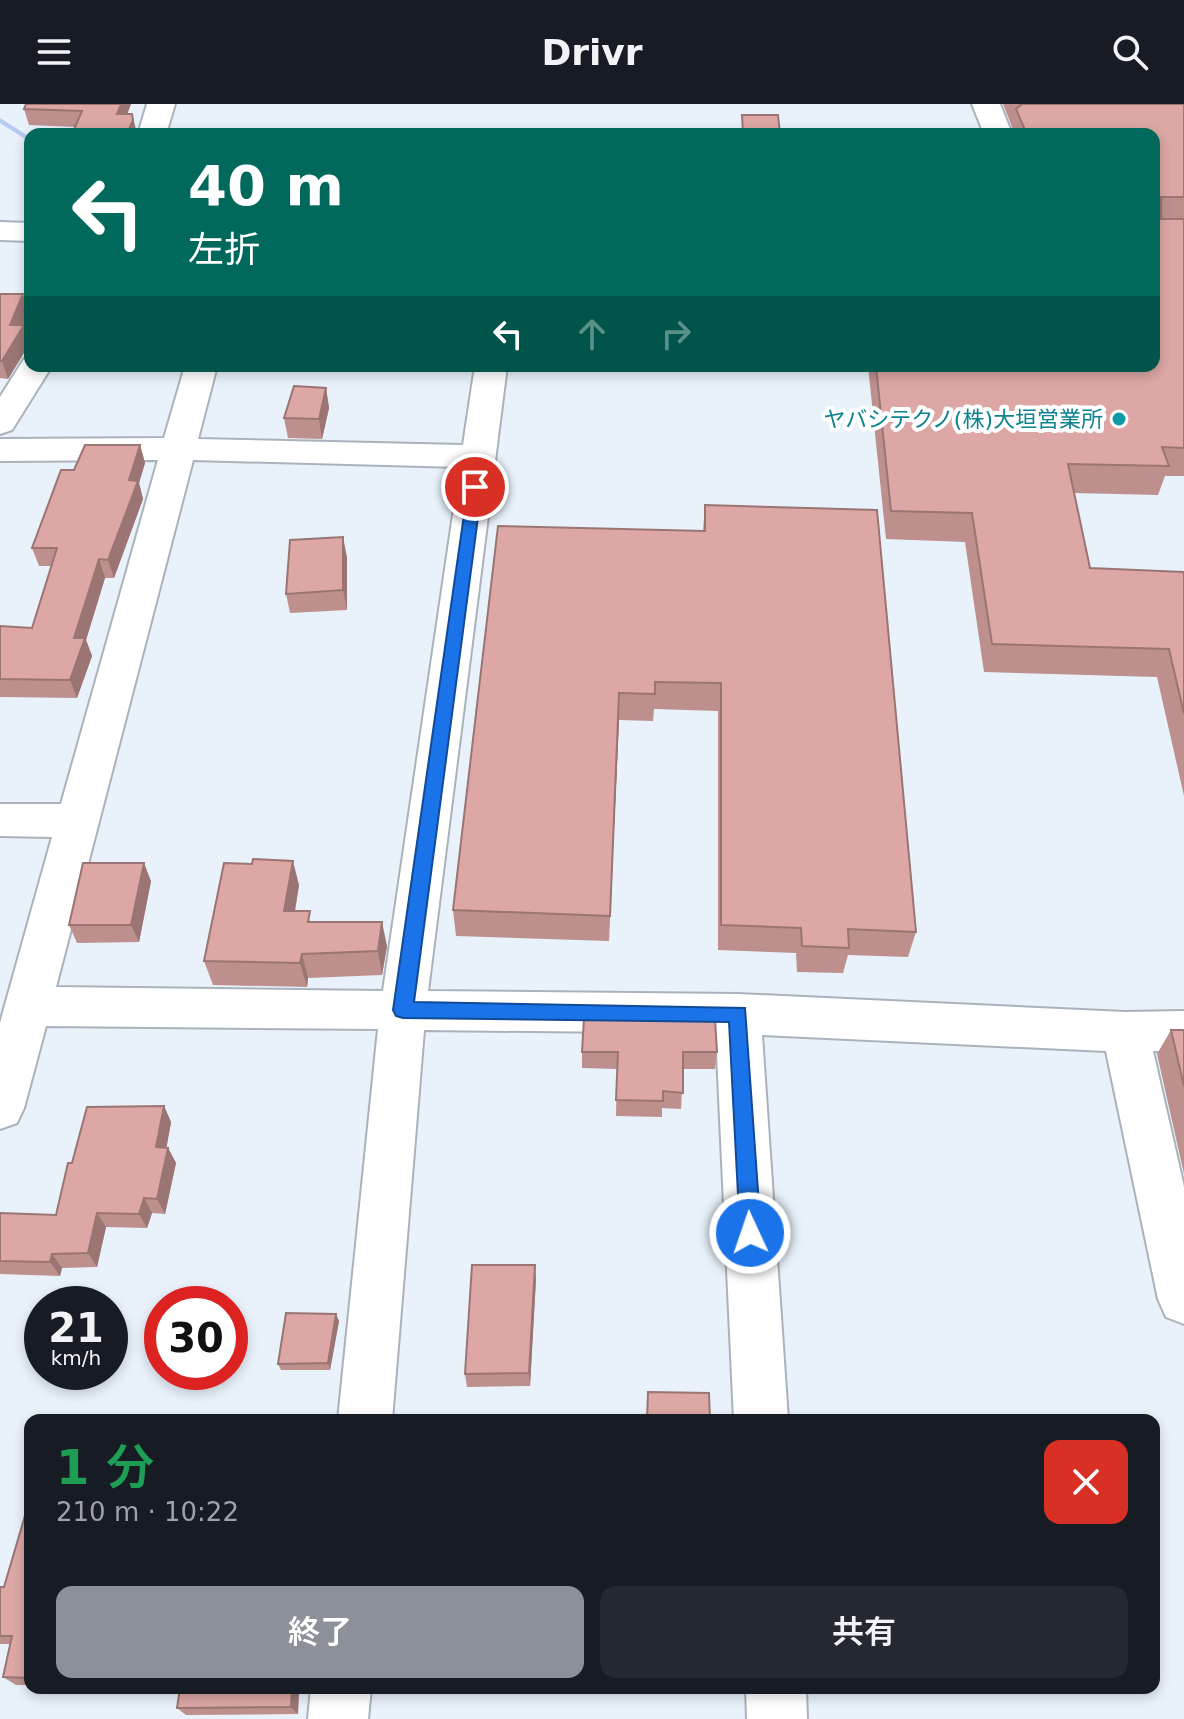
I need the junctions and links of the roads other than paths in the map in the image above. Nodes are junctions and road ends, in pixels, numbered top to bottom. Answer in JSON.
{"nodes":[{"id":1,"x":161,"y":104,"type":"edge"},
{"id":2,"x":986,"y":104,"type":"edge"},
{"id":3,"x":154,"y":128,"type":"edge"},
{"id":4,"x":996,"y":128,"type":"edge"},
{"id":5,"x":0,"y":231,"type":"edge"},
{"id":6,"x":24,"y":232,"type":"edge"},
{"id":7,"x":32,"y":372,"type":"edge"},
{"id":8,"x":199,"y":372,"type":"edge"},
{"id":9,"x":490,"y":372,"type":"edge"},
{"id":10,"x":0,"y":423,"type":"edge"},
{"id":11,"x":179,"y":449,"type":"junction"},
{"id":12,"x":0,"y":450,"type":"edge"},
{"id":13,"x":479,"y":456,"type":"junction"},
{"id":14,"x":0,"y":820,"type":"edge"},
{"id":15,"x":79,"y":821,"type":"junction"},
{"id":16,"x":28,"y":1006,"type":"junction"},
{"id":17,"x":403,"y":1010,"type":"junction"},
{"id":18,"x":738,"y":1014,"type":"junction"},
{"id":19,"x":1184,"y":1031,"type":"edge"},
{"id":20,"x":1125,"y":1032,"type":"junction"},
{"id":21,"x":0,"y":1108,"type":"edge"},
{"id":22,"x":1184,"y":1299,"type":"edge"},
{"id":23,"x":366,"y":1414,"type":"edge"},
{"id":24,"x":761,"y":1414,"type":"edge"},
{"id":25,"x":340,"y":1694,"type":"edge"},
{"id":26,"x":776,"y":1694,"type":"edge"},
{"id":27,"x":338,"y":1719,"type":"edge"},
{"id":28,"x":777,"y":1719,"type":"edge"}],
"edges":[{"from":1,"to":3,"type":"street"},
{"from":2,"to":4,"type":"street"},
{"from":5,"to":6,"type":"street"},
{"from":7,"to":10,"type":"street"},
{"from":8,"to":11,"type":"street"},
{"from":9,"to":13,"type":"street"},
{"from":11,"to":12,"type":"street"},
{"from":11,"to":13,"type":"street"},
{"from":11,"to":15,"type":"street"},
{"from":13,"to":17,"type":"street"},
{"from":14,"to":15,"type":"street"},
{"from":15,"to":16,"type":"street"},
{"from":16,"to":17,"type":"street"},
{"from":16,"to":21,"type":"street"},
{"from":17,"to":18,"type":"street"},
{"from":17,"to":23,"type":"street"},
{"from":18,"to":20,"type":"street"},
{"from":18,"to":24,"type":"street"},
{"from":19,"to":20,"type":"street"},
{"from":20,"to":22,"type":"street"},
{"from":25,"to":27,"type":"street"},
{"from":26,"to":28,"type":"street"}]}
